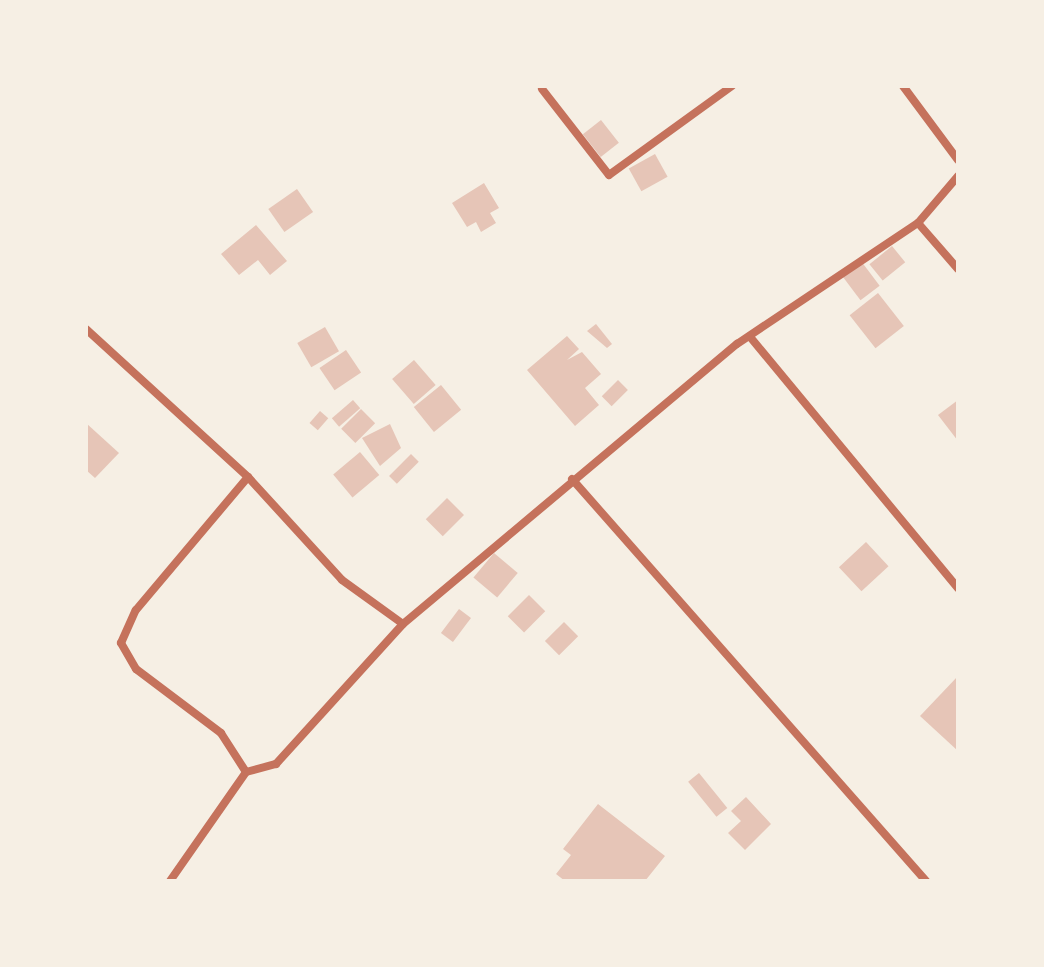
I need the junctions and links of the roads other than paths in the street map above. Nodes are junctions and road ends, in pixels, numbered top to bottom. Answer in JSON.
{"nodes":[{"id":1,"x":732,"y":86,"type":"edge"},
{"id":2,"x":903,"y":86,"type":"edge"},
{"id":3,"x":542,"y":89,"type":"dead end"},
{"id":4,"x":958,"y":160,"type":"edge"},
{"id":5,"x":958,"y":176,"type":"edge"},
{"id":6,"x":918,"y":223,"type":"junction"},
{"id":7,"x":958,"y":269,"type":"edge"},
{"id":8,"x":86,"y":329,"type":"edge"},
{"id":9,"x":751,"y":338,"type":"junction"},
{"id":10,"x":248,"y":477,"type":"junction"},
{"id":11,"x":572,"y":479,"type":"junction"},
{"id":12,"x":958,"y":588,"type":"edge"},
{"id":13,"x":403,"y":624,"type":"junction"},
{"id":14,"x":246,"y":772,"type":"junction"},
{"id":15,"x":170,"y":881,"type":"edge"},
{"id":16,"x":926,"y":881,"type":"edge"}],
"edges":[{"from":1,"to":3,"type":"street"},
{"from":2,"to":4,"type":"street"},
{"from":5,"to":6,"type":"street"},
{"from":6,"to":7,"type":"street"},
{"from":6,"to":9,"type":"street"},
{"from":8,"to":10,"type":"street"},
{"from":9,"to":11,"type":"street"},
{"from":9,"to":12,"type":"street"},
{"from":10,"to":13,"type":"street"},
{"from":10,"to":14,"type":"street"},
{"from":11,"to":13,"type":"street"},
{"from":11,"to":16,"type":"street"},
{"from":13,"to":14,"type":"street"},
{"from":14,"to":15,"type":"street"}]}
